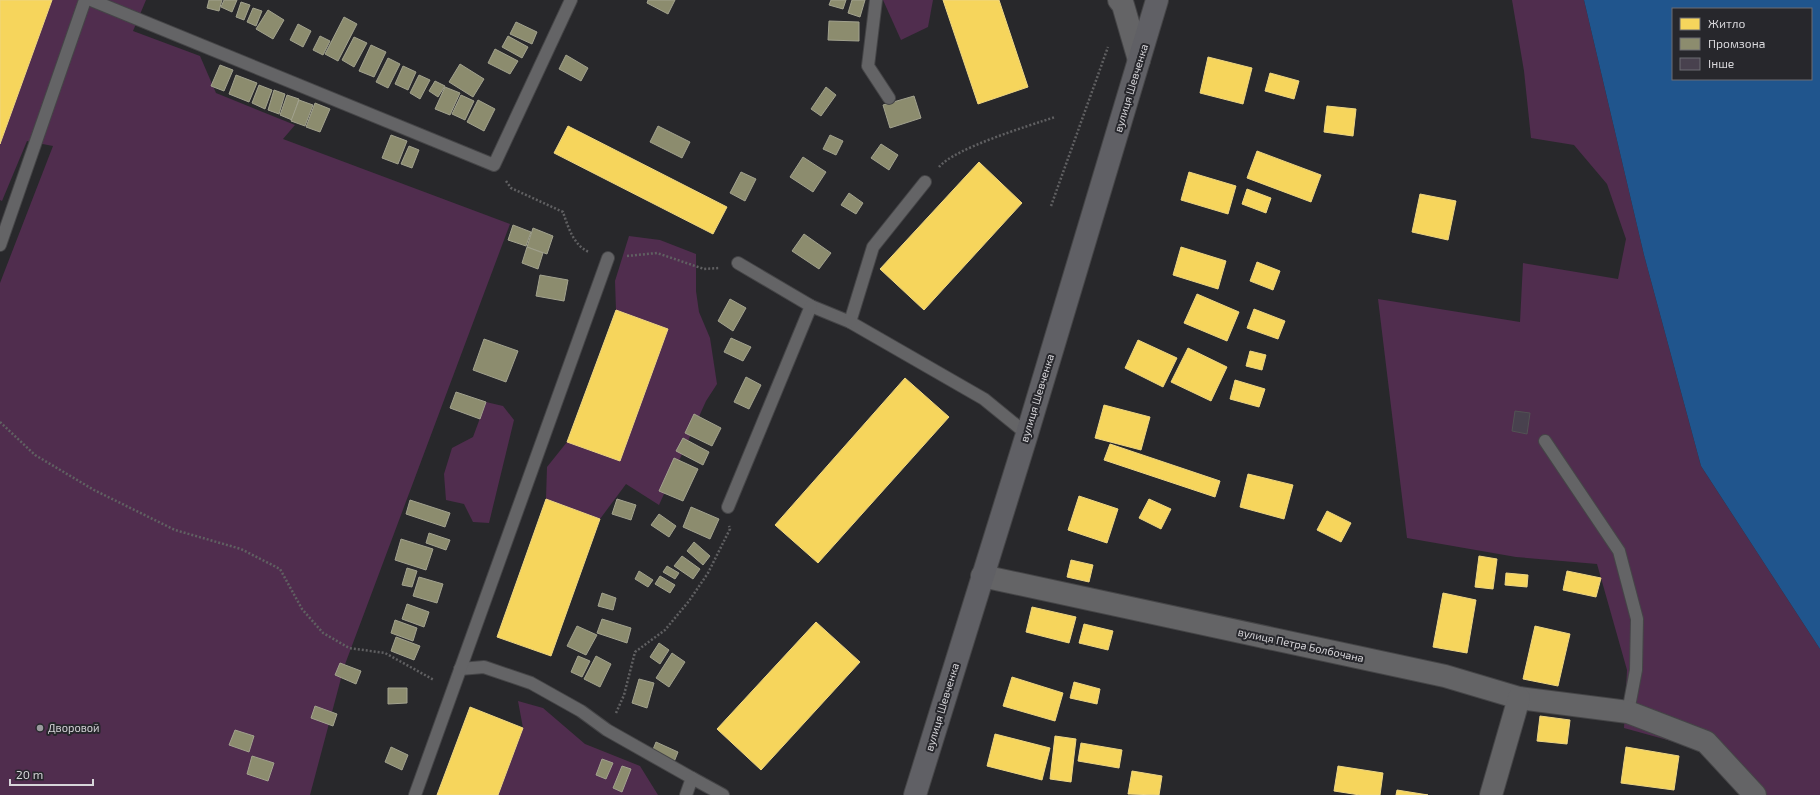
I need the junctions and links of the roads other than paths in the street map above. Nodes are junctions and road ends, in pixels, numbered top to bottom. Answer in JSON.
{"nodes":[{"id":1,"x":85,"y":0,"type":"edge"},
{"id":2,"x":91,"y":0,"type":"edge"},
{"id":3,"x":571,"y":0,"type":"edge"},
{"id":4,"x":876,"y":0,"type":"edge"},
{"id":5,"x":1119,"y":0,"type":"edge"},
{"id":6,"x":1157,"y":0,"type":"edge"},
{"id":7,"x":1139,"y":60,"type":"junction"},
{"id":8,"x":888,"y":98,"type":"dead end"},
{"id":9,"x":925,"y":182,"type":"road end"},
{"id":10,"x":0,"y":245,"type":"edge"},
{"id":11,"x":608,"y":258,"type":"road end"},
{"id":12,"x":738,"y":263,"type":"road end"},
{"id":13,"x":810,"y":306,"type":"junction"},
{"id":14,"x":850,"y":322,"type":"junction"},
{"id":15,"x":1027,"y":434,"type":"junction"},
{"id":16,"x":1545,"y":441,"type":"dead end"},
{"id":17,"x":728,"y":507,"type":"road end"},
{"id":18,"x":982,"y":576,"type":"junction"},
{"id":19,"x":460,"y":669,"type":"junction"},
{"id":20,"x":1519,"y":698,"type":"junction"},
{"id":21,"x":1628,"y":712,"type":"junction"},
{"id":22,"x":692,"y":778,"type":"junction"},
{"id":23,"x":415,"y":795,"type":"edge"},
{"id":24,"x":686,"y":795,"type":"edge"},
{"id":25,"x":723,"y":795,"type":"edge"},
{"id":26,"x":915,"y":795,"type":"edge"},
{"id":27,"x":1491,"y":795,"type":"edge"},
{"id":28,"x":1755,"y":795,"type":"edge"}],
"edges":[{"from":1,"to":10,"type":"lane"},
{"from":2,"to":3,"type":"lane"},
{"from":4,"to":8,"type":"lane"},
{"from":5,"to":7,"type":"street"},
{"from":6,"to":7,"type":"street","name":"вулиця Шевченка"},
{"from":7,"to":15,"type":"street","name":"вулиця Шевченка"},
{"from":9,"to":14,"type":"lane"},
{"from":11,"to":19,"type":"lane"},
{"from":12,"to":13,"type":"lane"},
{"from":13,"to":14,"type":"lane"},
{"from":13,"to":17,"type":"lane"},
{"from":14,"to":15,"type":"lane"},
{"from":15,"to":18,"type":"street","name":"вулиця Шевченка"},
{"from":16,"to":21,"type":"lane"},
{"from":18,"to":20,"type":"street","name":"вулиця Петра Болбочана"},
{"from":18,"to":26,"type":"street","name":"вулиця Шевченка"},
{"from":19,"to":22,"type":"lane"},
{"from":19,"to":23,"type":"lane"},
{"from":20,"to":21,"type":"street","name":"вулиця Петра Болбочана"},
{"from":20,"to":27,"type":"street"},
{"from":21,"to":28,"type":"street","name":"вулиця Петра Болбочана"},
{"from":22,"to":24,"type":"lane"},
{"from":22,"to":25,"type":"lane"}]}
